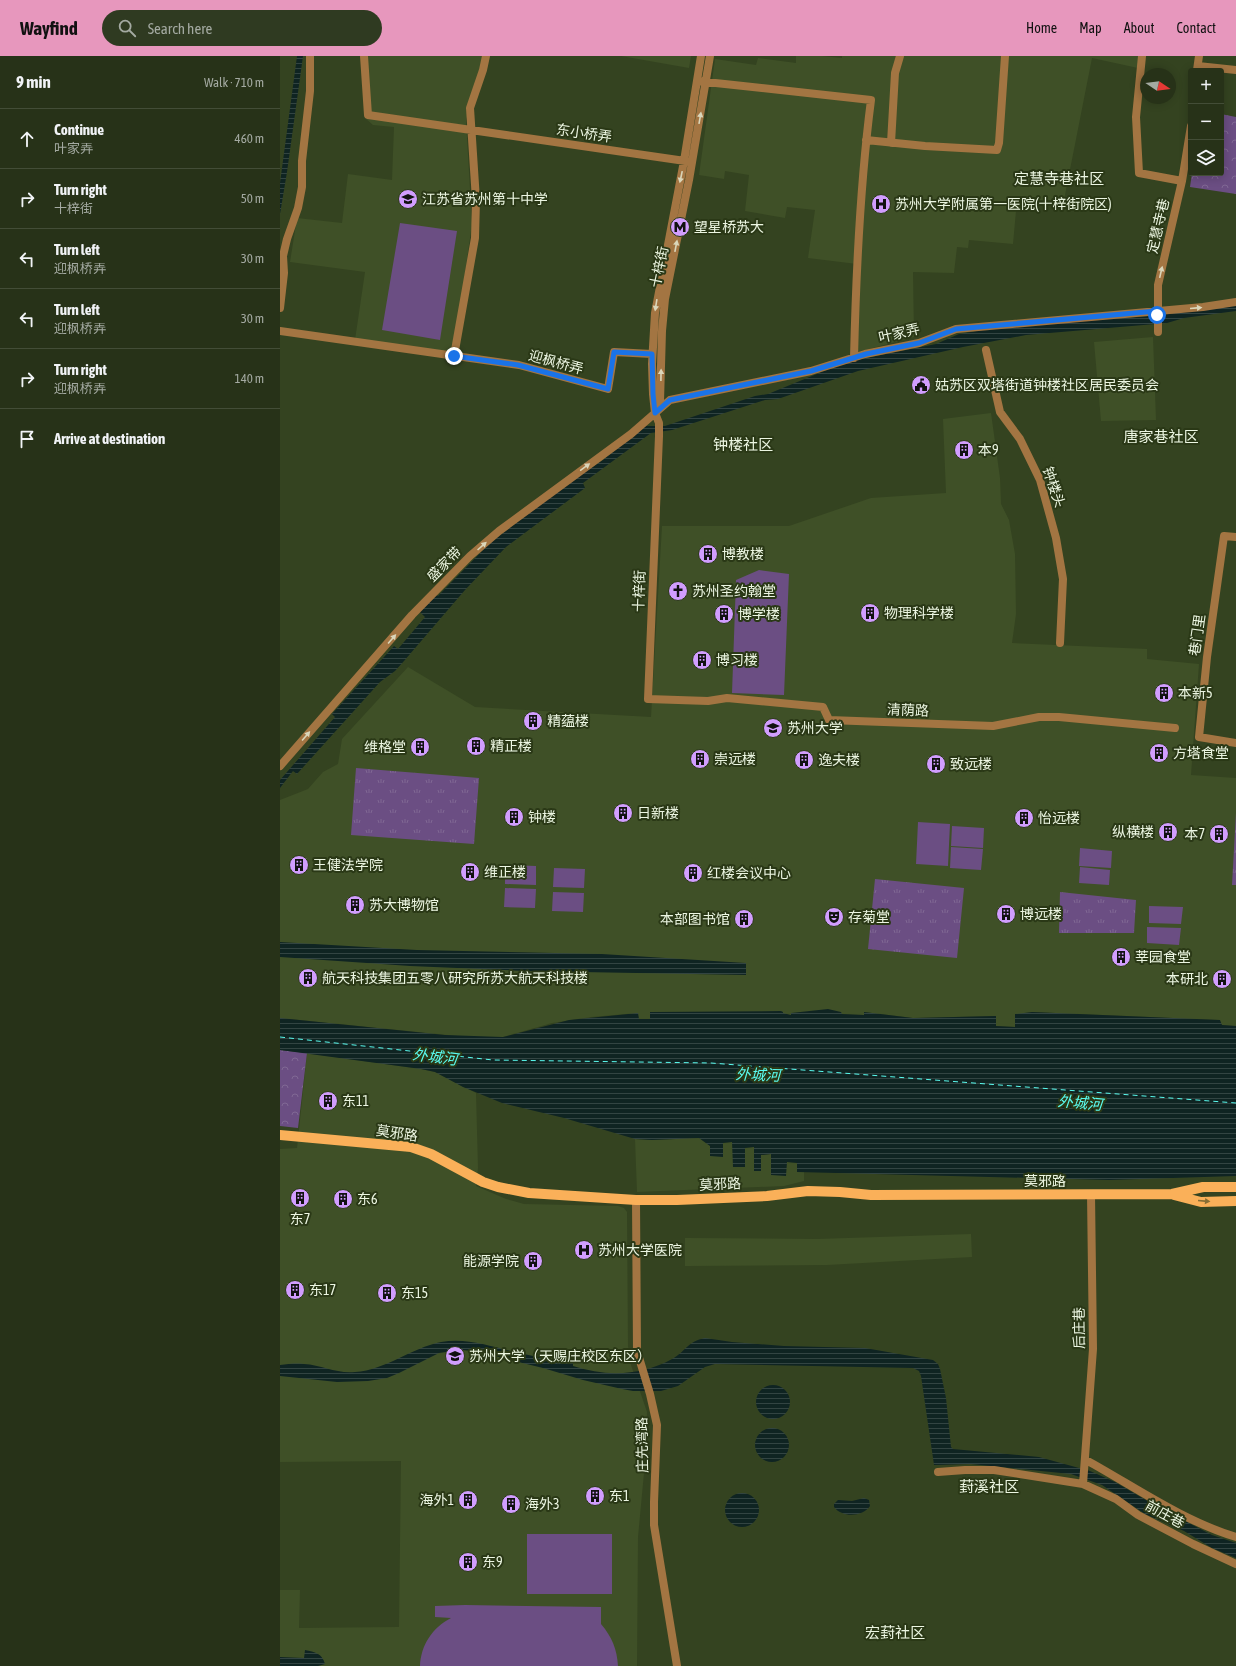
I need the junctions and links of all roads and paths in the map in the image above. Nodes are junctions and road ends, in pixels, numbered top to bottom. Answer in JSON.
{"nodes":[{"id":1,"x":310,"y":56,"type":"edge"},
{"id":2,"x":364,"y":56,"type":"edge"},
{"id":3,"x":486,"y":56,"type":"edge"},
{"id":4,"x":701,"y":56,"type":"edge"},
{"id":5,"x":710,"y":56,"type":"edge"},
{"id":6,"x":900,"y":56,"type":"edge"},
{"id":7,"x":1004,"y":56,"type":"edge"},
{"id":8,"x":1142,"y":56,"type":"edge"},
{"id":9,"x":1199,"y":56,"type":"edge"},
{"id":10,"x":1198,"y":68,"type":"edge"},
{"id":11,"x":1224,"y":69,"type":"edge"},
{"id":12,"x":1236,"y":70,"type":"edge"},
{"id":13,"x":701,"y":82,"type":"junction"},
{"id":14,"x":471,"y":130,"type":"junction"},
{"id":15,"x":866,"y":140,"type":"junction"},
{"id":16,"x":1189,"y":140,"type":"edge"},
{"id":17,"x":891,"y":143,"type":"junction"},
{"id":18,"x":688,"y":162,"type":"junction"},
{"id":19,"x":1182,"y":181,"type":"junction"},
{"id":20,"x":1236,"y":302,"type":"edge"},
{"id":21,"x":280,"y":308,"type":"edge"},
{"id":22,"x":1157,"y":313,"type":"junction"},
{"id":23,"x":1157,"y":329,"type":"dead end"},
{"id":24,"x":280,"y":331,"type":"edge"},
{"id":25,"x":986,"y":350,"type":"dead end"},
{"id":26,"x":652,"y":354,"type":"junction"},
{"id":27,"x":454,"y":356,"type":"junction"},
{"id":28,"x":854,"y":358,"type":"junction"},
{"id":29,"x":655,"y":413,"type":"junction"},
{"id":30,"x":1236,"y":537,"type":"edge"},
{"id":31,"x":1060,"y":643,"type":"dead end"},
{"id":32,"x":648,"y":699,"type":"joint"},
{"id":33,"x":1175,"y":728,"type":"dead end"},
{"id":34,"x":1236,"y":743,"type":"edge"},
{"id":35,"x":280,"y":766,"type":"edge"},
{"id":36,"x":280,"y":1135,"type":"edge"},
{"id":37,"x":1236,"y":1187,"type":"edge"},
{"id":38,"x":1091,"y":1194,"type":"junction"},
{"id":39,"x":1172,"y":1194,"type":"junction"},
{"id":40,"x":636,"y":1200,"type":"junction"},
{"id":41,"x":1236,"y":1202,"type":"edge"},
{"id":42,"x":1086,"y":1463,"type":"junction"},
{"id":43,"x":938,"y":1472,"type":"dead end"},
{"id":44,"x":1083,"y":1484,"type":"junction"},
{"id":45,"x":1236,"y":1537,"type":"edge"},
{"id":46,"x":1236,"y":1564,"type":"edge"},
{"id":47,"x":677,"y":1666,"type":"edge"}],
"edges":[{"from":1,"to":21,"type":"street"},
{"from":2,"to":14,"type":"street","name":"东小桥弄"},
{"from":3,"to":14,"type":"street"},
{"from":4,"to":13,"type":"street","name":"十梓街"},
{"from":5,"to":13,"type":"street","name":"十梓街"},
{"from":6,"to":17,"type":"street"},
{"from":7,"to":17,"type":"street"},
{"from":8,"to":19,"type":"street"},
{"from":9,"to":10,"type":"street"},
{"from":11,"to":12,"type":"street"},
{"from":13,"to":15,"type":"street"},
{"from":13,"to":18,"type":"street","name":"十梓街"},
{"from":14,"to":18,"type":"street","name":"东小桥弄"},
{"from":14,"to":27,"type":"street"},
{"from":15,"to":17,"type":"street"},
{"from":15,"to":28,"type":"street"},
{"from":16,"to":19,"type":"street","name":"定慧寺巷"},
{"from":18,"to":26,"type":"street","name":"十梓街","one_way":true},
{"from":29,"to":18,"type":"street","name":"十梓街","one_way":true},
{"from":22,"to":19,"type":"street","name":"定慧寺巷","one_way":true},
{"from":22,"to":20,"type":"street","name":"叶家弄","one_way":true},
{"from":22,"to":23,"type":"street","name":"定慧寺巷"},
{"from":22,"to":28,"type":"street","name":"叶家弄"},
{"from":24,"to":27,"type":"street","name":"迎枫桥弄"},
{"from":25,"to":31,"type":"street","name":"钟楼头"},
{"from":26,"to":27,"type":"street","name":"迎枫桥弄"},
{"from":26,"to":29,"type":"street","name":"十梓街"},
{"from":28,"to":29,"type":"street","name":"叶家弄"},
{"from":29,"to":32,"type":"street","name":"十梓街"},
{"from":35,"to":29,"type":"street","name":"盛家带","one_way":true},
{"from":30,"to":34,"type":"street","name":"巷门里"},
{"from":32,"to":33,"type":"street","name":"清荫路"},
{"from":36,"to":40,"type":"main road","name":"莫邪路"},
{"from":37,"to":39,"type":"main road","name":"莫邪路"},
{"from":38,"to":39,"type":"main road","name":"莫邪路"},
{"from":38,"to":40,"type":"main road","name":"莫邪路"},
{"from":38,"to":42,"type":"street","name":"后庄巷"},
{"from":39,"to":41,"type":"main road","name":"莫邪路","one_way":true},
{"from":40,"to":47,"type":"street","name":"庄先湾路"},
{"from":42,"to":44,"type":"street","name":"后庄巷"},
{"from":42,"to":45,"type":"street"},
{"from":43,"to":44,"type":"street","name":"前庄巷"},
{"from":44,"to":46,"type":"street","name":"前庄巷"}]}
